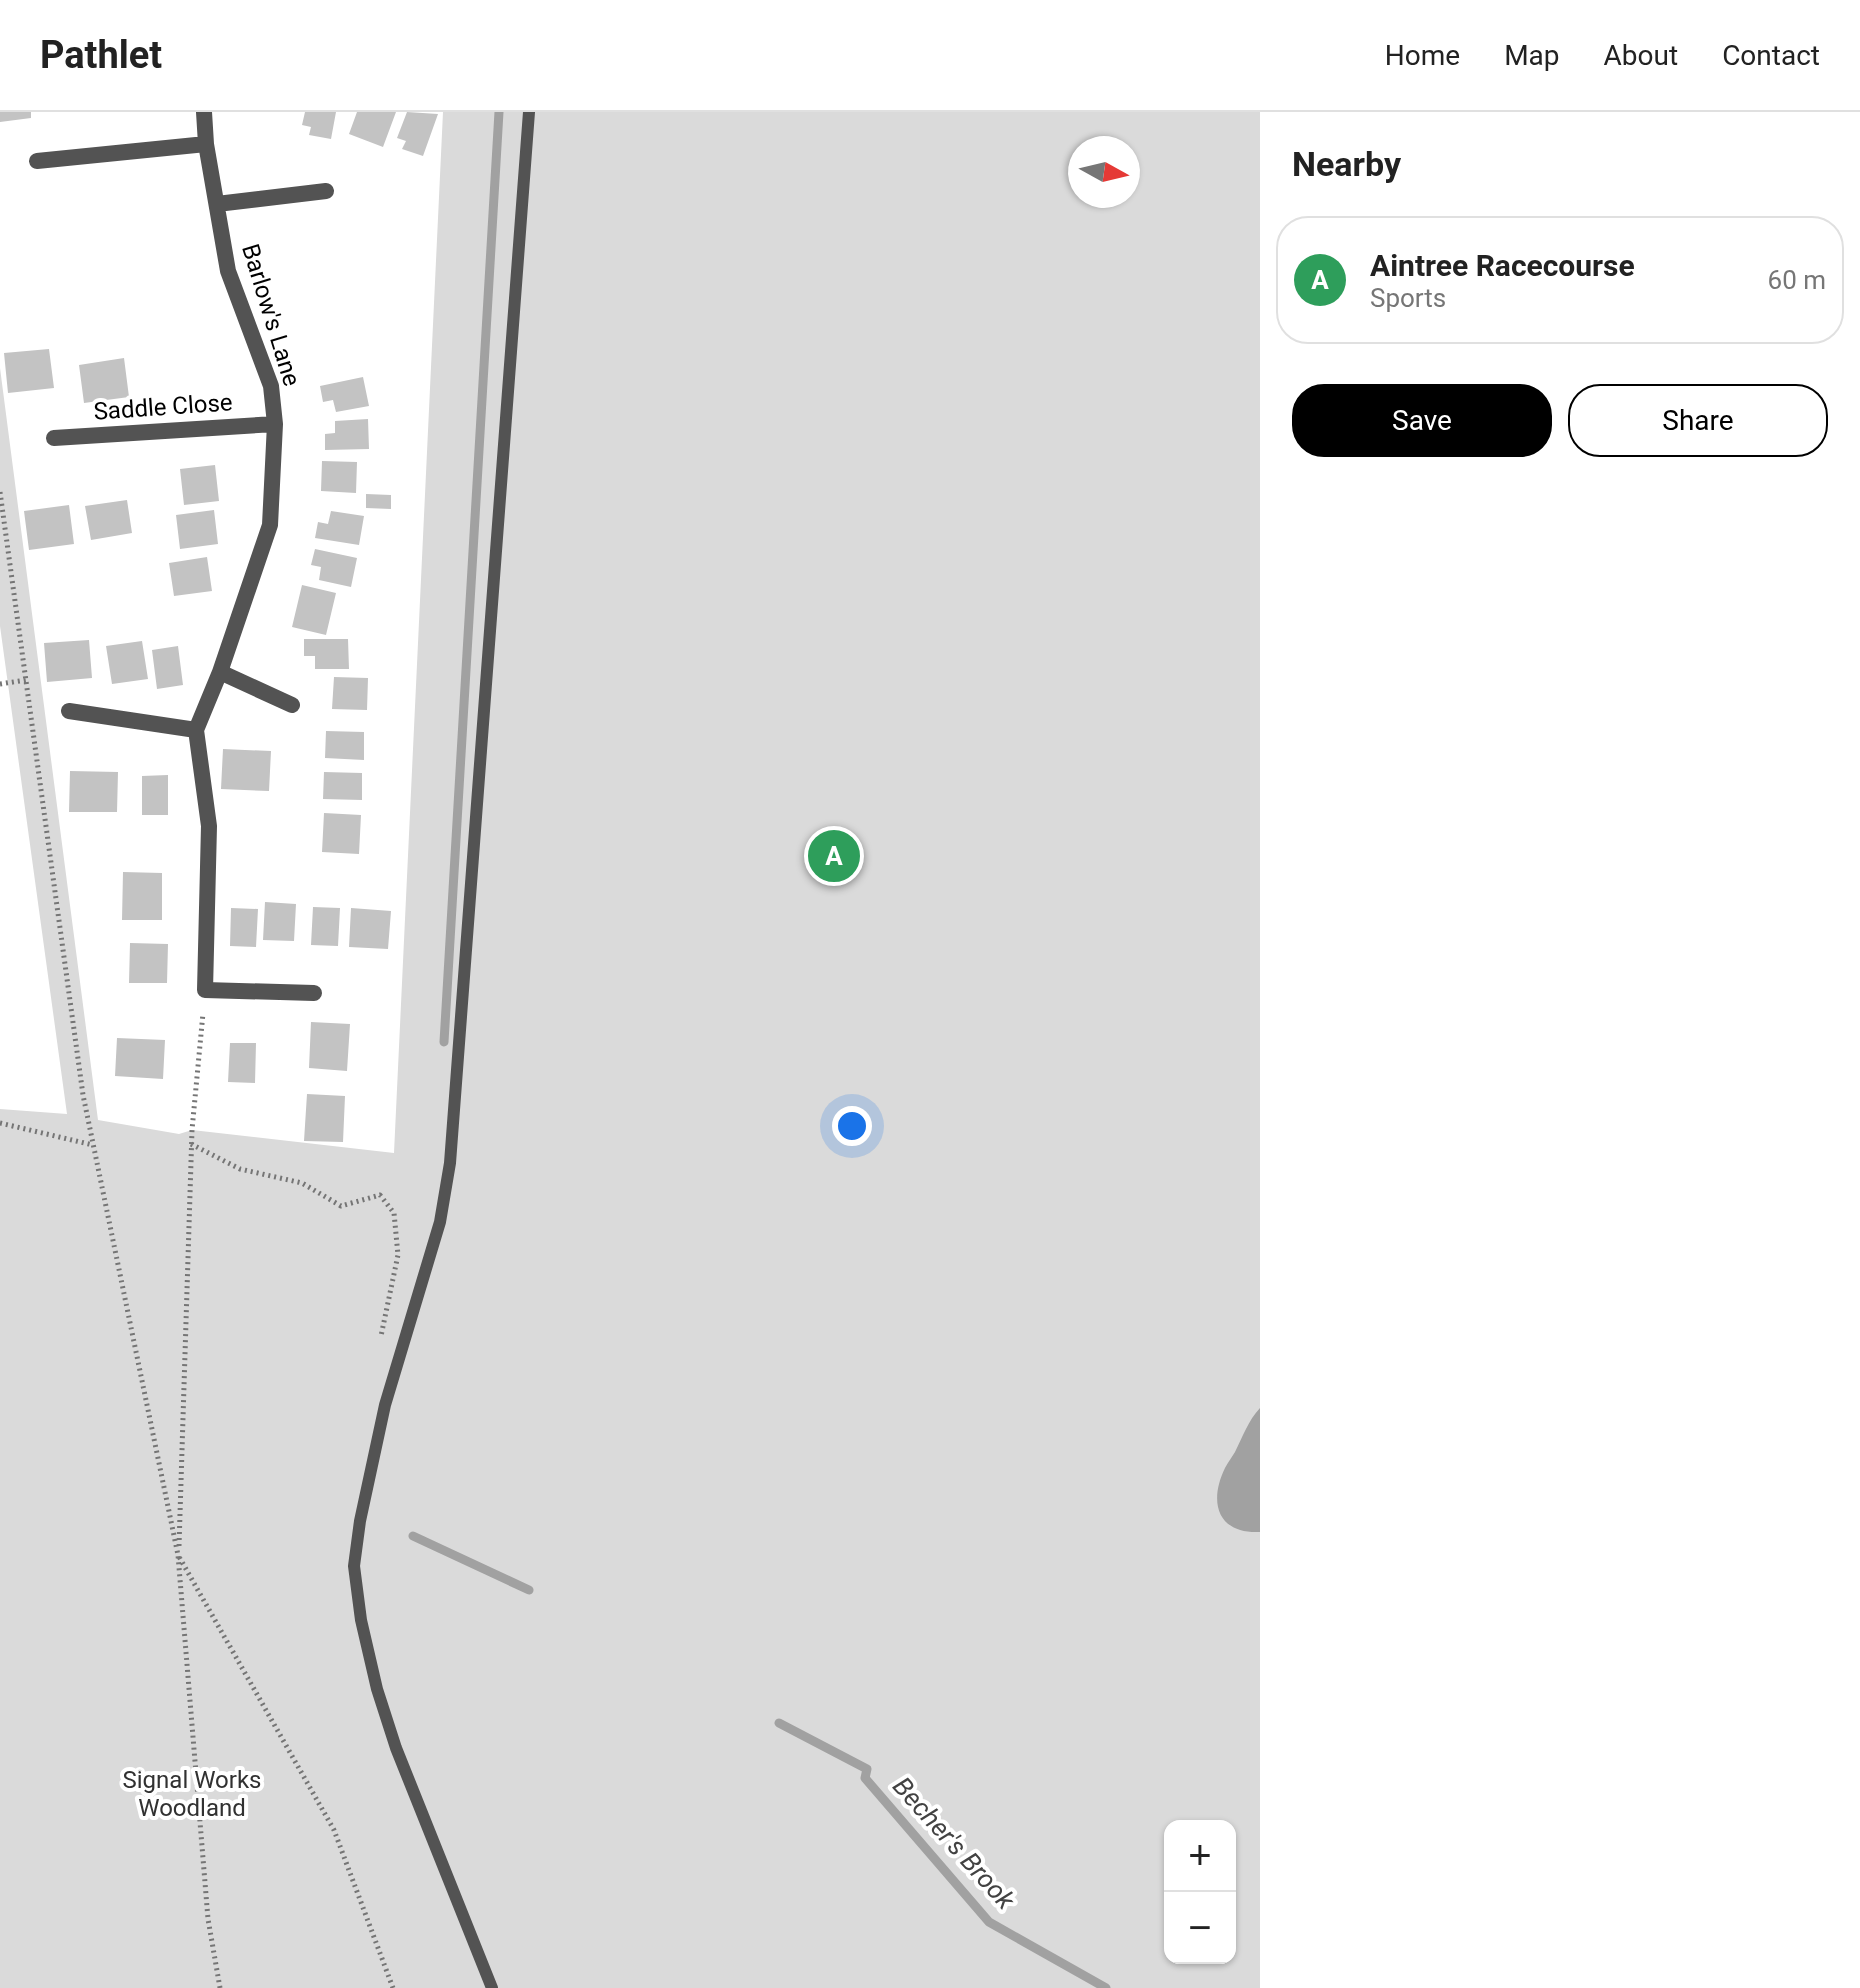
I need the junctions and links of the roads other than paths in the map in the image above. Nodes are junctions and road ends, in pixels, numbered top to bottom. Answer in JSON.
{"nodes":[{"id":1,"x":204,"y":112,"type":"edge"},
{"id":2,"x":529,"y":112,"type":"edge"},
{"id":3,"x":206,"y":144,"type":"junction"},
{"id":4,"x":37,"y":161,"type":"dead end"},
{"id":5,"x":326,"y":191,"type":"dead end"},
{"id":6,"x":217,"y":204,"type":"junction"},
{"id":7,"x":275,"y":424,"type":"junction"},
{"id":8,"x":54,"y":438,"type":"dead end"},
{"id":9,"x":220,"y":672,"type":"junction"},
{"id":10,"x":292,"y":705,"type":"dead end"},
{"id":11,"x":69,"y":711,"type":"dead end"},
{"id":12,"x":196,"y":730,"type":"junction"},
{"id":13,"x":314,"y":993,"type":"dead end"},
{"id":14,"x":492,"y":1988,"type":"edge"}],
"edges":[{"from":1,"to":3,"type":"street","name":"Barlow's Lane"},
{"from":2,"to":14,"type":"lane"},
{"from":3,"to":4,"type":"street"},
{"from":3,"to":6,"type":"street","name":"Barlow's Lane"},
{"from":5,"to":6,"type":"street"},
{"from":6,"to":7,"type":"street","name":"Barlow's Lane"},
{"from":7,"to":8,"type":"street","name":"Saddle Close"},
{"from":7,"to":9,"type":"street","name":"Barlow's Lane"},
{"from":9,"to":10,"type":"street"},
{"from":9,"to":12,"type":"street","name":"Barlow's Lane"},
{"from":11,"to":12,"type":"street"},
{"from":12,"to":13,"type":"street"}]}
